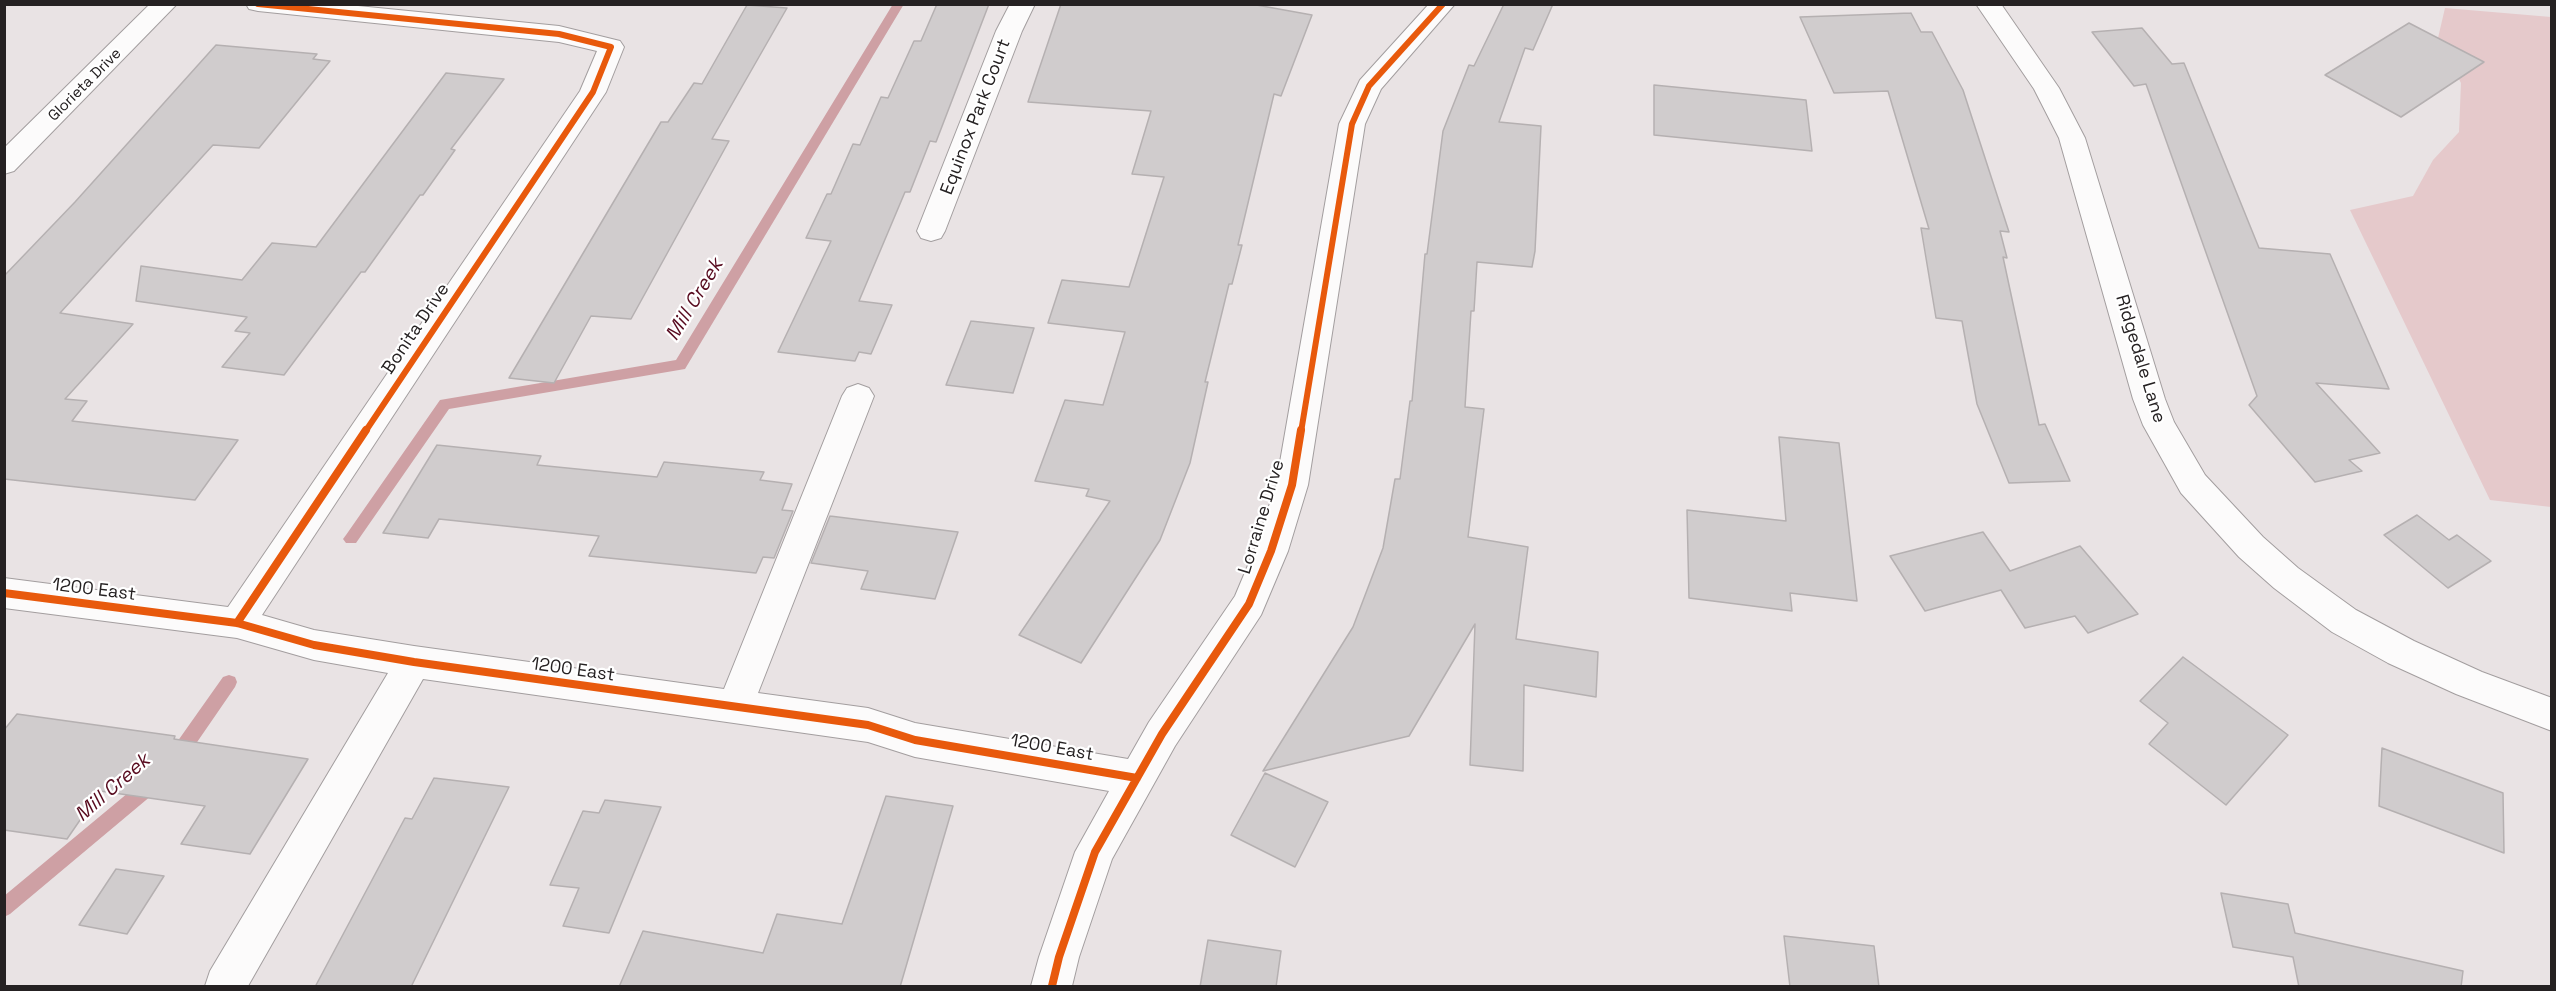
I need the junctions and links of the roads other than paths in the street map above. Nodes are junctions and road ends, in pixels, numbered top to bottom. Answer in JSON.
{"nodes":[{"id":1,"x":165,"y":4,"type":"edge"},
{"id":2,"x":258,"y":4,"type":"edge"},
{"id":3,"x":1023,"y":4,"type":"edge"},
{"id":4,"x":1443,"y":4,"type":"edge"},
{"id":5,"x":1988,"y":4,"type":"edge"},
{"id":6,"x":4,"y":165,"type":"edge"},
{"id":7,"x":931,"y":231,"type":"dead end"},
{"id":8,"x":858,"y":396,"type":"dead end"},
{"id":9,"x":4,"y":593,"type":"edge"},
{"id":10,"x":237,"y":623,"type":"junction"},
{"id":11,"x":414,"y":662,"type":"junction"},
{"id":12,"x":734,"y":708,"type":"junction"},
{"id":13,"x":2552,"y":715,"type":"edge"},
{"id":14,"x":1137,"y":778,"type":"junction"},
{"id":15,"x":225,"y":987,"type":"edge"},
{"id":16,"x":1052,"y":987,"type":"edge"}],
"edges":[{"from":1,"to":6,"type":"street","name":"Glorieta Drive"},
{"from":2,"to":10,"type":"street","name":"Bonita Drive"},
{"from":3,"to":7,"type":"street","name":"Equinox Park Court"},
{"from":4,"to":14,"type":"street","name":"Lorraine Drive"},
{"from":5,"to":13,"type":"street","name":"Ridgedale Lane"},
{"from":8,"to":12,"type":"street"},
{"from":9,"to":10,"type":"street","name":"1200 East"},
{"from":10,"to":11,"type":"street","name":"1200 East"},
{"from":11,"to":12,"type":"street","name":"1200 East"},
{"from":11,"to":15,"type":"street"},
{"from":12,"to":14,"type":"street","name":"1200 East"},
{"from":14,"to":16,"type":"street","name":"Lorraine Drive"}]}
